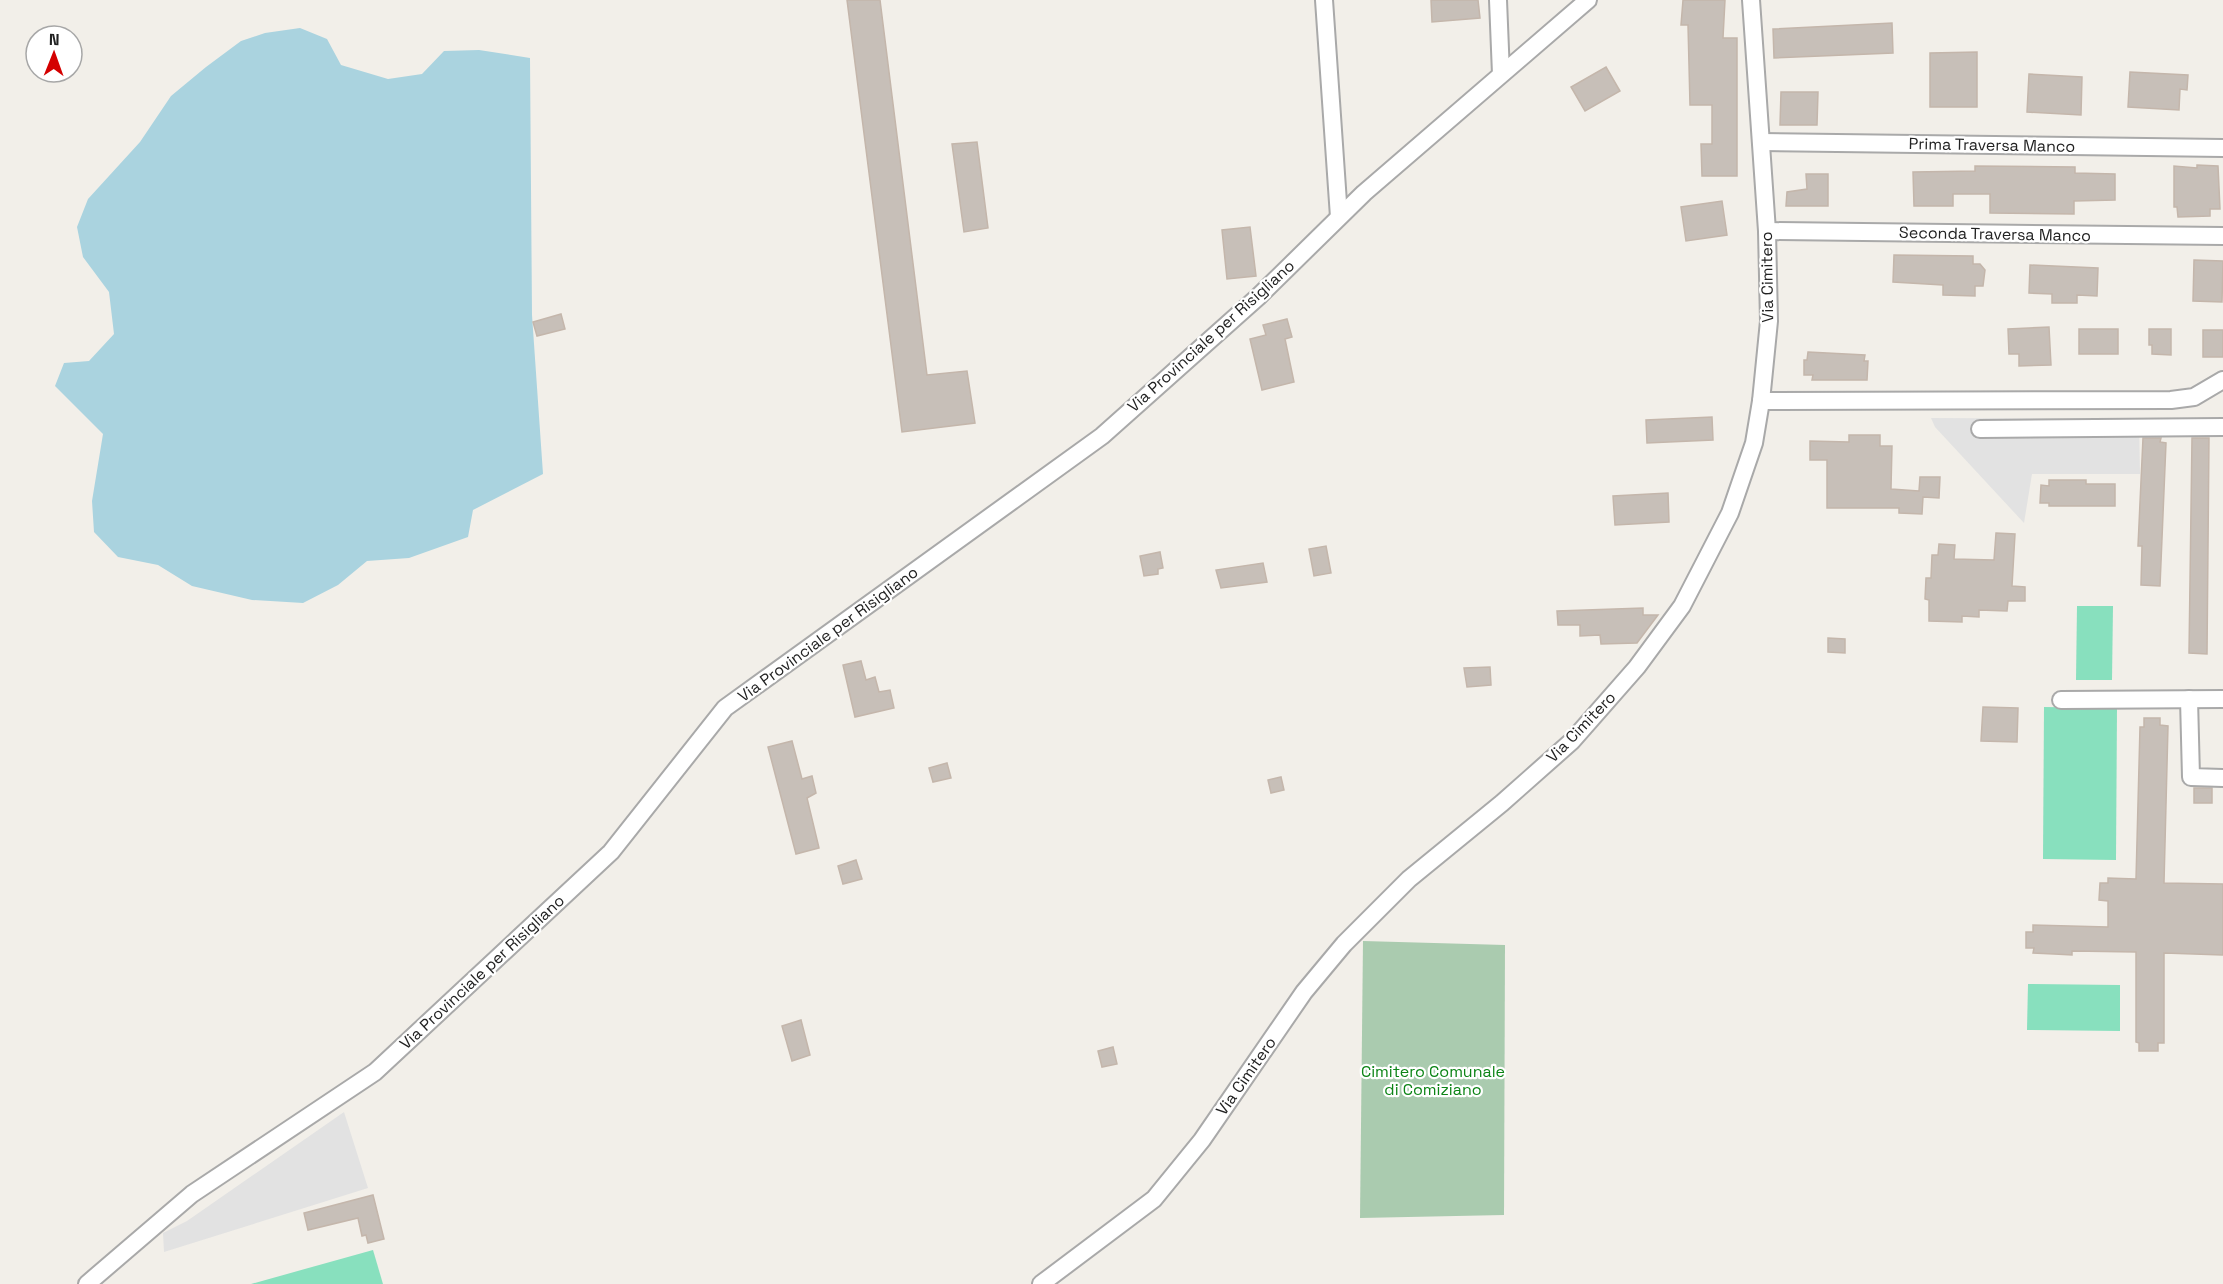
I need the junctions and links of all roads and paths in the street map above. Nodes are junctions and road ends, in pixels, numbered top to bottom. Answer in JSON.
{"nodes":[{"id":1,"x":1324,"y":0,"type":"edge"},
{"id":2,"x":1498,"y":0,"type":"edge"},
{"id":3,"x":1588,"y":0,"type":"edge"},
{"id":4,"x":1751,"y":0,"type":"edge"},
{"id":5,"x":1501,"y":74,"type":"junction"},
{"id":6,"x":1761,"y":141,"type":"junction"},
{"id":7,"x":2223,"y":148,"type":"edge"},
{"id":8,"x":1339,"y":217,"type":"junction"},
{"id":9,"x":1767,"y":231,"type":"junction"},
{"id":10,"x":2223,"y":236,"type":"edge"},
{"id":11,"x":2223,"y":380,"type":"edge"},
{"id":12,"x":1761,"y":401,"type":"junction"},
{"id":13,"x":2223,"y":426,"type":"edge"},
{"id":14,"x":1980,"y":429,"type":"dead end"},
{"id":15,"x":2189,"y":699,"type":"junction"},
{"id":16,"x":2223,"y":699,"type":"edge"},
{"id":17,"x":2061,"y":700,"type":"dead end"},
{"id":18,"x":2223,"y":778,"type":"edge"},
{"id":19,"x":87,"y":1284,"type":"edge"},
{"id":20,"x":1041,"y":1284,"type":"edge"}],
"edges":[{"from":1,"to":8,"type":"street"},
{"from":2,"to":5,"type":"street"},
{"from":3,"to":5,"type":"street","name":"Via Provinciale per Risigliano"},
{"from":4,"to":6,"type":"street","name":"Via Cimitero"},
{"from":5,"to":8,"type":"street","name":"Via Provinciale per Risigliano"},
{"from":6,"to":7,"type":"street","name":"Prima Traversa Manco"},
{"from":6,"to":9,"type":"street","name":"Via Cimitero"},
{"from":8,"to":19,"type":"street","name":"Via Provinciale per Risigliano"},
{"from":9,"to":10,"type":"street","name":"Seconda Traversa Manco"},
{"from":9,"to":12,"type":"street","name":"Via Cimitero"},
{"from":11,"to":12,"type":"street"},
{"from":12,"to":20,"type":"street","name":"Via Cimitero"},
{"from":13,"to":14,"type":"street"},
{"from":15,"to":16,"type":"street"},
{"from":15,"to":17,"type":"street"},
{"from":15,"to":18,"type":"street"}]}
